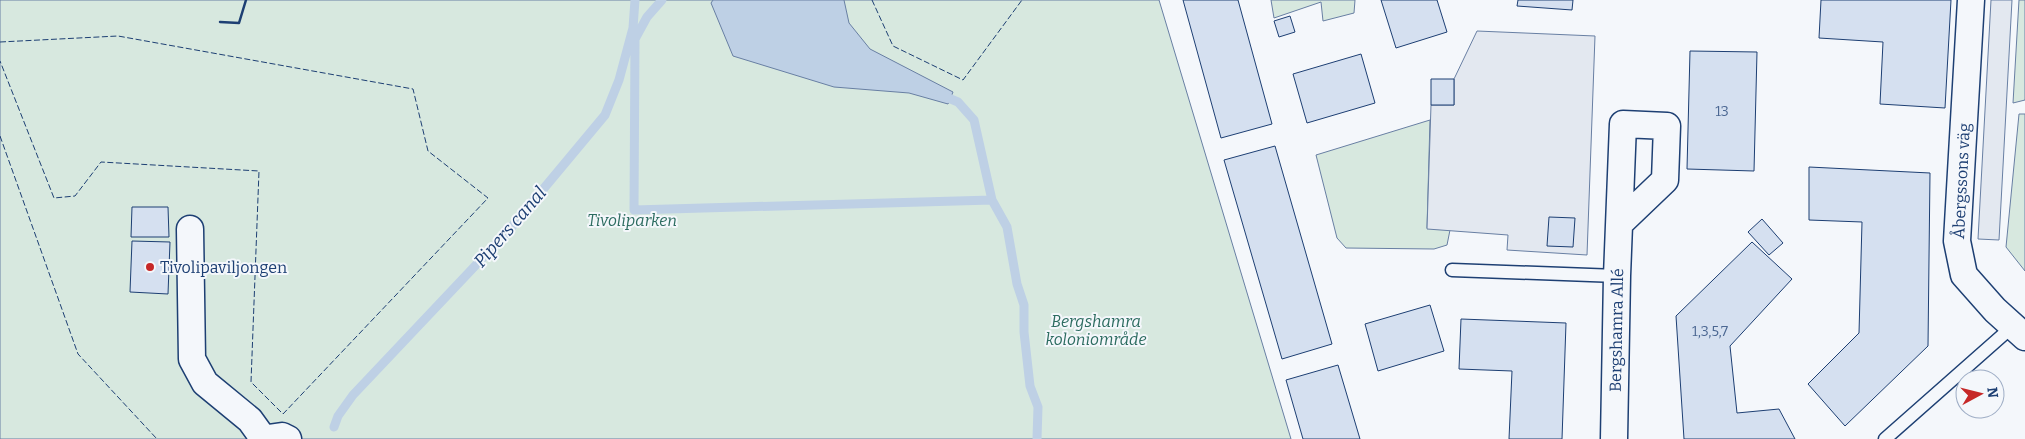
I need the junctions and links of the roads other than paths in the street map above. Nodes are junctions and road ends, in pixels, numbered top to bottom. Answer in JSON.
{"nodes":[{"id":1,"x":1971,"y":0,"type":"edge"},
{"id":2,"x":1620,"y":223,"type":"dead end"},
{"id":3,"x":190,"y":229,"type":"dead end"},
{"id":4,"x":1452,"y":270,"type":"dead end"},
{"id":5,"x":1617,"y":276,"type":"junction"},
{"id":6,"x":2019,"y":331,"type":"edge"},
{"id":7,"x":266,"y":434,"type":"edge"},
{"id":8,"x":1614,"y":439,"type":"edge"},
{"id":9,"x":1885,"y":439,"type":"edge"}],
"edges":[{"from":1,"to":6,"type":"street","name":"Åbergssons väg"},
{"from":2,"to":5,"type":"street","name":"Bergshamra Allé"},
{"from":3,"to":7,"type":"street"},
{"from":4,"to":5,"type":"lane"},
{"from":5,"to":8,"type":"street","name":"Bergshamra Allé"},
{"from":6,"to":9,"type":"lane"}]}
